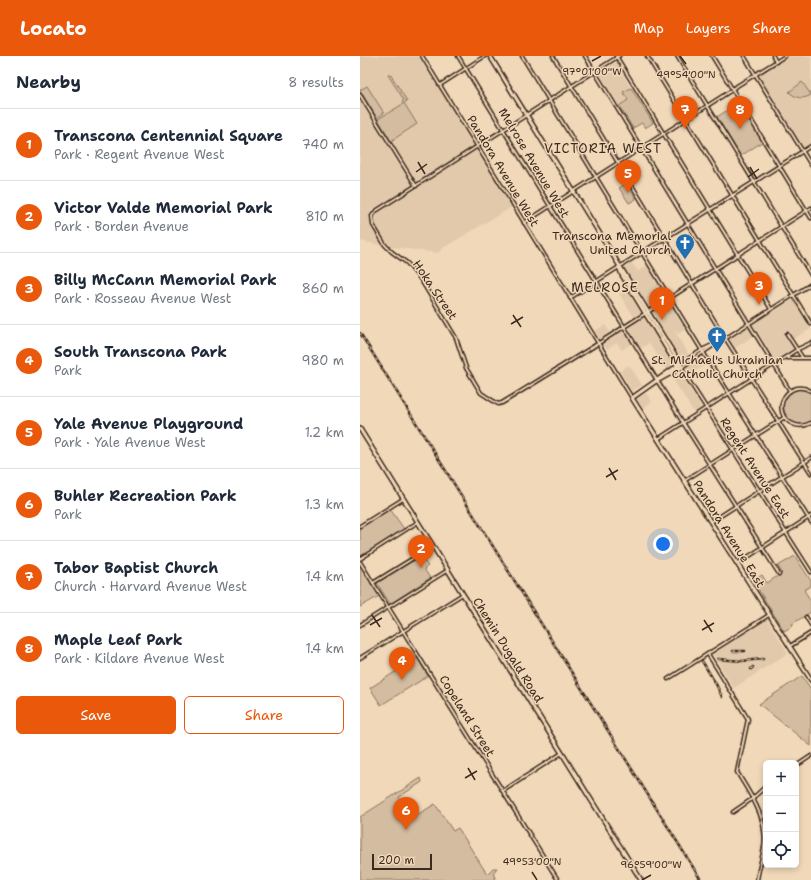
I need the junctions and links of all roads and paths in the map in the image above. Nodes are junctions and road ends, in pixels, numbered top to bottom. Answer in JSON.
{"nodes":[{"id":1,"x":422,"y":56,"type":"edge"},
{"id":2,"x":458,"y":56,"type":"edge"},
{"id":3,"x":485,"y":56,"type":"edge"},
{"id":4,"x":490,"y":56,"type":"edge"},
{"id":5,"x":522,"y":56,"type":"edge"},
{"id":6,"x":553,"y":56,"type":"edge"},
{"id":7,"x":585,"y":56,"type":"edge"},
{"id":8,"x":617,"y":56,"type":"edge"},
{"id":9,"x":647,"y":56,"type":"edge"},
{"id":10,"x":677,"y":56,"type":"edge"},
{"id":11,"x":712,"y":56,"type":"edge"},
{"id":12,"x":744,"y":56,"type":"edge"},
{"id":13,"x":773,"y":56,"type":"edge"},
{"id":14,"x":785,"y":56,"type":"edge"},
{"id":15,"x":776,"y":62,"type":"junction"},
{"id":16,"x":466,"y":68,"type":"junction"},
{"id":17,"x":594,"y":72,"type":"junction"},
{"id":18,"x":755,"y":75,"type":"junction"},
{"id":19,"x":440,"y":85,"type":"junction"},
{"id":20,"x":572,"y":86,"type":"junction"},
{"id":21,"x":732,"y":89,"type":"junction"},
{"id":22,"x":360,"y":95,"type":"edge"},
{"id":23,"x":549,"y":100,"type":"junction"},
{"id":24,"x":708,"y":105,"type":"junction"},
{"id":25,"x":526,"y":115,"type":"junction"},
{"id":26,"x":686,"y":120,"type":"junction"},
{"id":27,"x":503,"y":130,"type":"junction"},
{"id":28,"x":663,"y":134,"type":"junction"},
{"id":29,"x":811,"y":146,"type":"edge"},
{"id":30,"x":478,"y":147,"type":"junction"},
{"id":31,"x":641,"y":148,"type":"junction"},
{"id":32,"x":802,"y":151,"type":"junction"},
{"id":33,"x":618,"y":163,"type":"junction"},
{"id":34,"x":779,"y":165,"type":"junction"},
{"id":35,"x":811,"y":165,"type":"edge"},
{"id":36,"x":596,"y":177,"type":"junction"},
{"id":37,"x":754,"y":181,"type":"junction"},
{"id":38,"x":416,"y":186,"type":"junction"},
{"id":39,"x":573,"y":192,"type":"junction"},
{"id":40,"x":732,"y":196,"type":"junction"},
{"id":41,"x":550,"y":206,"type":"junction"},
{"id":42,"x":811,"y":208,"type":"edge"},
{"id":43,"x":710,"y":209,"type":"junction"},
{"id":44,"x":806,"y":210,"type":"junction"},
{"id":45,"x":811,"y":218,"type":"edge"},
{"id":46,"x":524,"y":223,"type":"junction"},
{"id":47,"x":687,"y":223,"type":"junction"},
{"id":48,"x":781,"y":226,"type":"junction"},
{"id":49,"x":664,"y":238,"type":"junction"},
{"id":50,"x":759,"y":240,"type":"junction"},
{"id":51,"x":642,"y":252,"type":"junction"},
{"id":52,"x":737,"y":254,"type":"junction"},
{"id":53,"x":619,"y":267,"type":"junction"},
{"id":54,"x":715,"y":269,"type":"junction"},
{"id":55,"x":811,"y":275,"type":"edge"},
{"id":56,"x":596,"y":282,"type":"junction"},
{"id":57,"x":692,"y":284,"type":"junction"},
{"id":58,"x":811,"y":284,"type":"edge"},
{"id":59,"x":793,"y":295,"type":"junction"},
{"id":60,"x":670,"y":297,"type":"junction"},
{"id":61,"x":570,"y":298,"type":"junction"},
{"id":62,"x":771,"y":309,"type":"junction"},
{"id":63,"x":646,"y":312,"type":"junction"},
{"id":64,"x":748,"y":324,"type":"junction"},
{"id":65,"x":811,"y":324,"type":"edge"},
{"id":66,"x":624,"y":327,"type":"junction"},
{"id":67,"x":787,"y":334,"type":"dead end"},
{"id":68,"x":726,"y":338,"type":"junction"},
{"id":69,"x":598,"y":344,"type":"junction"},
{"id":70,"x":811,"y":344,"type":"edge"},
{"id":71,"x":797,"y":350,"type":"junction"},
{"id":72,"x":703,"y":351,"type":"junction"},
{"id":73,"x":802,"y":357,"type":"junction"},
{"id":74,"x":786,"y":358,"type":"junction"},
{"id":75,"x":811,"y":358,"type":"edge"},
{"id":76,"x":774,"y":365,"type":"junction"},
{"id":77,"x":680,"y":366,"type":"junction"},
{"id":78,"x":752,"y":379,"type":"junction"},
{"id":79,"x":657,"y":381,"type":"junction"},
{"id":80,"x":790,"y":391,"type":"junction"},
{"id":81,"x":811,"y":391,"type":"edge"},
{"id":82,"x":730,"y":394,"type":"junction"},
{"id":83,"x":632,"y":398,"type":"junction"},
{"id":84,"x":706,"y":408,"type":"junction"},
{"id":85,"x":784,"y":417,"type":"junction"},
{"id":86,"x":778,"y":421,"type":"junction"},
{"id":87,"x":683,"y":423,"type":"junction"},
{"id":88,"x":811,"y":423,"type":"edge"},
{"id":89,"x":360,"y":429,"type":"edge"},
{"id":90,"x":756,"y":435,"type":"junction"},
{"id":91,"x":658,"y":439,"type":"junction"},
{"id":92,"x":733,"y":450,"type":"junction"},
{"id":93,"x":811,"y":458,"type":"edge"},
{"id":94,"x":804,"y":462,"type":"junction"},
{"id":95,"x":709,"y":464,"type":"junction"},
{"id":96,"x":811,"y":473,"type":"edge"},
{"id":97,"x":782,"y":476,"type":"junction"},
{"id":98,"x":684,"y":481,"type":"junction"},
{"id":99,"x":759,"y":491,"type":"junction"},
{"id":100,"x":403,"y":499,"type":"junction"},
{"id":101,"x":736,"y":506,"type":"junction"},
{"id":102,"x":810,"y":517,"type":"edge"},
{"id":103,"x":418,"y":522,"type":"junction"},
{"id":104,"x":711,"y":522,"type":"junction"},
{"id":105,"x":811,"y":522,"type":"edge"},
{"id":106,"x":360,"y":526,"type":"edge"},
{"id":107,"x":786,"y":532,"type":"junction"},
{"id":108,"x":433,"y":546,"type":"junction"},
{"id":109,"x":762,"y":547,"type":"junction"},
{"id":110,"x":360,"y":559,"type":"edge"},
{"id":111,"x":360,"y":562,"type":"edge"},
{"id":112,"x":737,"y":564,"type":"junction"},
{"id":113,"x":448,"y":570,"type":"junction"},
{"id":114,"x":811,"y":572,"type":"edge"},
{"id":115,"x":779,"y":574,"type":"dead end"},
{"id":116,"x":373,"y":583,"type":"junction"},
{"id":117,"x":463,"y":594,"type":"junction"},
{"id":118,"x":388,"y":607,"type":"junction"},
{"id":119,"x":769,"y":615,"type":"junction"},
{"id":120,"x":806,"y":617,"type":"dead end"},
{"id":121,"x":360,"y":625,"type":"edge"},
{"id":122,"x":811,"y":625,"type":"edge"},
{"id":123,"x":403,"y":631,"type":"junction"},
{"id":124,"x":811,"y":633,"type":"edge"},
{"id":125,"x":790,"y":646,"type":"junction"},
{"id":126,"x":708,"y":654,"type":"junction"},
{"id":127,"x":360,"y":658,"type":"edge"},
{"id":128,"x":668,"y":679,"type":"dead end"},
{"id":129,"x":811,"y":680,"type":"edge"},
{"id":130,"x":562,"y":753,"type":"junction"},
{"id":131,"x":811,"y":756,"type":"edge"},
{"id":132,"x":799,"y":764,"type":"edge"},
{"id":133,"x":763,"y":789,"type":"edge"},
{"id":134,"x":503,"y":791,"type":"junction"},
{"id":135,"x":752,"y":799,"type":"junction"},
{"id":136,"x":733,"y":812,"type":"dead end"},
{"id":137,"x":558,"y":880,"type":"edge"},
{"id":138,"x":642,"y":880,"type":"edge"},
{"id":139,"x":757,"y":880,"type":"edge"}],
"edges":[{"from":1,"to":19,"type":"street","name":"Pandora Avenue West"},
{"from":2,"to":16,"type":"street","name":"Melrose Avenue West"},
{"from":3,"to":16,"type":"street"},
{"from":4,"to":25,"type":"main road"},
{"from":5,"to":23,"type":"street"},
{"from":6,"to":20,"type":"street"},
{"from":7,"to":17,"type":"street"},
{"from":8,"to":17,"type":"street","name":"Hoka Street"},
{"from":8,"to":28,"type":"street"},
{"from":9,"to":26,"type":"street"},
{"from":10,"to":24,"type":"street"},
{"from":11,"to":21,"type":"street"},
{"from":12,"to":18,"type":"street"},
{"from":13,"to":15,"type":"street"},
{"from":14,"to":15,"type":"street"},
{"from":15,"to":18,"type":"street"},
{"from":16,"to":19,"type":"street"},
{"from":16,"to":27,"type":"street","name":"Melrose Avenue West"},
{"from":17,"to":20,"type":"street","name":"Hoka Street"},
{"from":17,"to":31,"type":"street"},
{"from":18,"to":21,"type":"street"},
{"from":18,"to":32,"type":"street"},
{"from":19,"to":30,"type":"street","name":"Pandora Avenue West"},
{"from":20,"to":23,"type":"street","name":"Hoka Street"},
{"from":20,"to":33,"type":"street"},
{"from":21,"to":24,"type":"street"},
{"from":21,"to":34,"type":"street"},
{"from":22,"to":38,"type":"street"},
{"from":23,"to":25,"type":"street","name":"Hoka Street"},
{"from":23,"to":36,"type":"street"},
{"from":24,"to":26,"type":"street"},
{"from":24,"to":37,"type":"street"},
{"from":25,"to":27,"type":"street","name":"Hoka Street"},
{"from":25,"to":39,"type":"main road"},
{"from":26,"to":28,"type":"street"},
{"from":26,"to":40,"type":"street"},
{"from":27,"to":30,"type":"street","name":"Hoka Street"},
{"from":27,"to":41,"type":"street","name":"Melrose Avenue West"},
{"from":28,"to":31,"type":"street"},
{"from":28,"to":43,"type":"street"},
{"from":29,"to":32,"type":"street"},
{"from":30,"to":38,"type":"street","name":"Hoka Street"},
{"from":30,"to":46,"type":"street","name":"Pandora Avenue West"},
{"from":31,"to":33,"type":"street"},
{"from":31,"to":47,"type":"street"},
{"from":32,"to":34,"type":"street"},
{"from":32,"to":35,"type":"street"},
{"from":33,"to":36,"type":"street"},
{"from":33,"to":49,"type":"street"},
{"from":34,"to":37,"type":"street"},
{"from":34,"to":44,"type":"street"},
{"from":36,"to":39,"type":"street"},
{"from":36,"to":51,"type":"street"},
{"from":37,"to":40,"type":"street"},
{"from":37,"to":48,"type":"street"},
{"from":38,"to":69,"type":"street","name":"Hoka Street"},
{"from":39,"to":41,"type":"street"},
{"from":39,"to":53,"type":"main road"},
{"from":40,"to":43,"type":"street"},
{"from":40,"to":50,"type":"street"},
{"from":41,"to":46,"type":"street"},
{"from":41,"to":56,"type":"street","name":"Melrose Avenue West"},
{"from":42,"to":44,"type":"street"},
{"from":43,"to":47,"type":"street"},
{"from":43,"to":52,"type":"street"},
{"from":44,"to":45,"type":"street"},
{"from":44,"to":48,"type":"street"},
{"from":46,"to":61,"type":"street","name":"Pandora Avenue West"},
{"from":47,"to":49,"type":"street"},
{"from":47,"to":54,"type":"street"},
{"from":48,"to":50,"type":"street"},
{"from":48,"to":55,"type":"street"},
{"from":49,"to":51,"type":"street"},
{"from":49,"to":57,"type":"street"},
{"from":50,"to":52,"type":"street"},
{"from":50,"to":59,"type":"street"},
{"from":51,"to":53,"type":"street"},
{"from":51,"to":60,"type":"street"},
{"from":52,"to":54,"type":"street"},
{"from":52,"to":62,"type":"street"},
{"from":53,"to":56,"type":"street"},
{"from":53,"to":63,"type":"main road"},
{"from":54,"to":57,"type":"street"},
{"from":54,"to":64,"type":"street"},
{"from":56,"to":61,"type":"street"},
{"from":56,"to":66,"type":"street","name":"Melrose Avenue West"},
{"from":57,"to":60,"type":"street"},
{"from":57,"to":68,"type":"street"},
{"from":58,"to":59,"type":"street"},
{"from":59,"to":62,"type":"street"},
{"from":59,"to":65,"type":"street"},
{"from":60,"to":63,"type":"street"},
{"from":60,"to":72,"type":"street"},
{"from":61,"to":69,"type":"street","name":"Pandora Avenue West"},
{"from":62,"to":64,"type":"street"},
{"from":63,"to":66,"type":"street"},
{"from":63,"to":77,"type":"main road"},
{"from":64,"to":68,"type":"street"},
{"from":64,"to":76,"type":"street"},
{"from":66,"to":69,"type":"street"},
{"from":66,"to":79,"type":"street","name":"Melrose Avenue West"},
{"from":67,"to":71,"type":"street"},
{"from":68,"to":72,"type":"street"},
{"from":68,"to":78,"type":"street"},
{"from":69,"to":83,"type":"street","name":"Pandora Avenue West"},
{"from":70,"to":71,"type":"street"},
{"from":71,"to":73,"type":"street"},
{"from":71,"to":74,"type":"street"},
{"from":72,"to":77,"type":"street"},
{"from":72,"to":82,"type":"street"},
{"from":73,"to":74,"type":"street"},
{"from":73,"to":75,"type":"street"},
{"from":74,"to":76,"type":"street"},
{"from":76,"to":78,"type":"street"},
{"from":76,"to":80,"type":"street"},
{"from":77,"to":79,"type":"main road"},
{"from":77,"to":84,"type":"street","name":"Regent Avenue East"},
{"from":78,"to":82,"type":"street"},
{"from":78,"to":86,"type":"street"},
{"from":79,"to":83,"type":"main road"},
{"from":79,"to":87,"type":"street","name":"Melrose Avenue West"},
{"from":80,"to":81,"type":"street"},
{"from":80,"to":85,"type":"street"},
{"from":82,"to":84,"type":"street"},
{"from":82,"to":90,"type":"street"},
{"from":83,"to":91,"type":"main road","name":"Pandora Avenue East"},
{"from":84,"to":87,"type":"street"},
{"from":84,"to":92,"type":"street","name":"Regent Avenue East"},
{"from":85,"to":86,"type":"street"},
{"from":85,"to":88,"type":"street"},
{"from":86,"to":90,"type":"street"},
{"from":86,"to":94,"type":"street"},
{"from":87,"to":91,"type":"street"},
{"from":87,"to":95,"type":"street","name":"Melrose Avenue West"},
{"from":89,"to":100,"type":"main road","name":"Chemin Dugald Road"},
{"from":90,"to":92,"type":"street"},
{"from":90,"to":97,"type":"street"},
{"from":91,"to":98,"type":"main road","name":"Pandora Avenue East"},
{"from":92,"to":95,"type":"street"},
{"from":92,"to":99,"type":"street","name":"Regent Avenue East"},
{"from":93,"to":94,"type":"street"},
{"from":94,"to":96,"type":"street"},
{"from":94,"to":97,"type":"street"},
{"from":95,"to":98,"type":"street"},
{"from":95,"to":101,"type":"street","name":"Melrose Avenue West"},
{"from":97,"to":99,"type":"street"},
{"from":97,"to":102,"type":"street"},
{"from":98,"to":104,"type":"main road","name":"Pandora Avenue East"},
{"from":99,"to":101,"type":"street"},
{"from":99,"to":107,"type":"street","name":"Regent Avenue East"},
{"from":100,"to":103,"type":"main road","name":"Chemin Dugald Road"},
{"from":100,"to":106,"type":"street"},
{"from":101,"to":104,"type":"street"},
{"from":101,"to":109,"type":"street","name":"Melrose Avenue West"},
{"from":102,"to":105,"type":"street"},
{"from":102,"to":107,"type":"street"},
{"from":103,"to":108,"type":"main road","name":"Chemin Dugald Road"},
{"from":103,"to":110,"type":"street"},
{"from":104,"to":112,"type":"main road","name":"Pandora Avenue East"},
{"from":107,"to":109,"type":"street"},
{"from":107,"to":114,"type":"street","name":"Regent Avenue East"},
{"from":108,"to":113,"type":"main road","name":"Chemin Dugald Road"},
{"from":108,"to":116,"type":"street"},
{"from":109,"to":112,"type":"street"},
{"from":109,"to":115,"type":"street","name":"Melrose Avenue West"},
{"from":111,"to":116,"type":"street","name":"Copeland Street"},
{"from":112,"to":119,"type":"main road","name":"Pandora Avenue East"},
{"from":113,"to":117,"type":"main road","name":"Chemin Dugald Road"},
{"from":113,"to":118,"type":"street"},
{"from":116,"to":118,"type":"street","name":"Copeland Street"},
{"from":117,"to":123,"type":"street"},
{"from":117,"to":130,"type":"main road","name":"Chemin Dugald Road"},
{"from":118,"to":121,"type":"street"},
{"from":118,"to":123,"type":"street","name":"Copeland Street"},
{"from":119,"to":125,"type":"main road","name":"Pandora Avenue East"},
{"from":119,"to":126,"type":"street"},
{"from":120,"to":122,"type":"street"},
{"from":123,"to":127,"type":"street"},
{"from":123,"to":134,"type":"street","name":"Copeland Street"},
{"from":124,"to":125,"type":"street"},
{"from":125,"to":129,"type":"main road","name":"Pandora Avenue East"},
{"from":126,"to":128,"type":"street"},
{"from":126,"to":135,"type":"street"},
{"from":130,"to":134,"type":"street"},
{"from":130,"to":138,"type":"main road","name":"Chemin Dugald Road"},
{"from":131,"to":132,"type":"street"},
{"from":133,"to":135,"type":"street"},
{"from":134,"to":137,"type":"street","name":"Copeland Street"},
{"from":135,"to":136,"type":"street"},
{"from":135,"to":139,"type":"street"}]}
